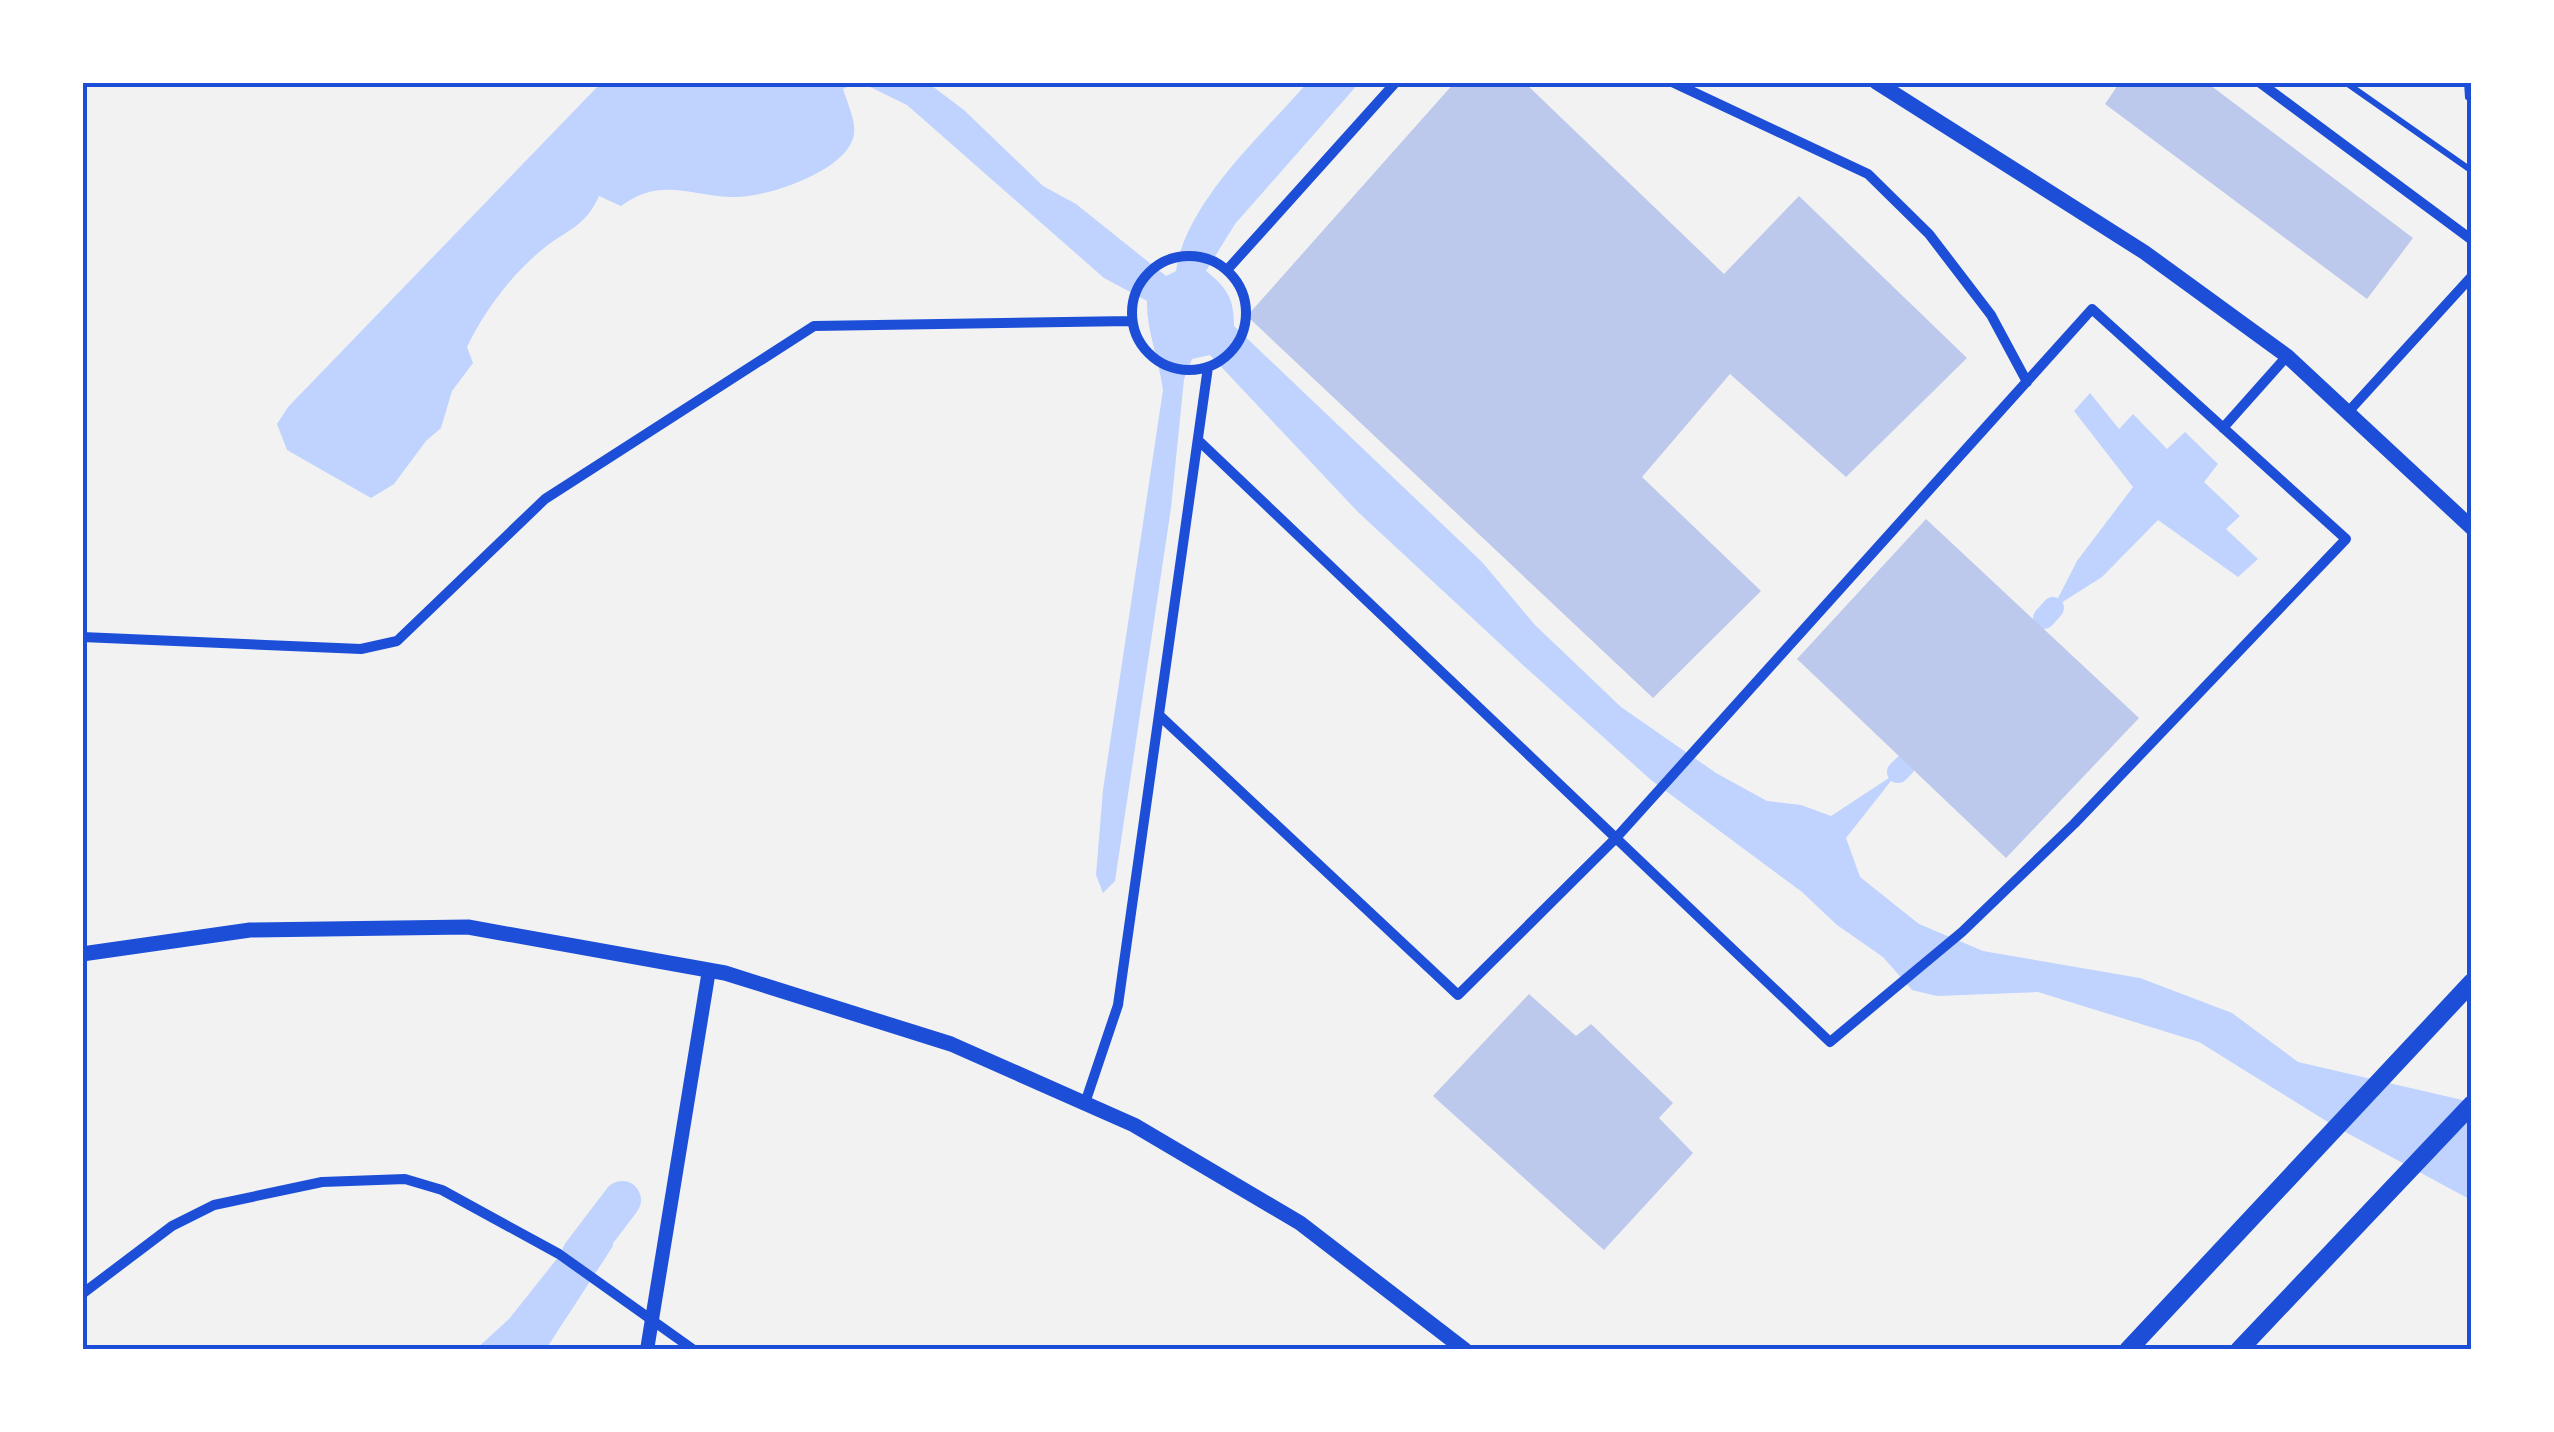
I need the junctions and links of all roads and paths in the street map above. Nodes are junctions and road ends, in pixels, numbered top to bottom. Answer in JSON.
{"nodes":[{"id":1,"x":1396,"y":82,"type":"edge"},
{"id":2,"x":1672,"y":82,"type":"edge"},
{"id":3,"x":1876,"y":82,"type":"edge"},
{"id":4,"x":2345,"y":82,"type":"edge"},
{"id":5,"x":2466,"y":82,"type":"edge"},
{"id":6,"x":2267,"y":84,"type":"edge"},
{"id":7,"x":2472,"y":100,"type":"edge"},
{"id":8,"x":2472,"y":171,"type":"edge"},
{"id":9,"x":2472,"y":240,"type":"edge"},
{"id":10,"x":1228,"y":270,"type":"junction"},
{"id":11,"x":2472,"y":276,"type":"edge"},
{"id":12,"x":1131,"y":320,"type":"junction"},
{"id":13,"x":2287,"y":356,"type":"junction"},
{"id":14,"x":1211,"y":366,"type":"junction"},
{"id":15,"x":2027,"y":382,"type":"junction"},
{"id":16,"x":2349,"y":411,"type":"junction"},
{"id":17,"x":2223,"y":428,"type":"junction"},
{"id":18,"x":1198,"y":440,"type":"junction"},
{"id":19,"x":2472,"y":528,"type":"edge"},
{"id":20,"x":82,"y":637,"type":"edge"},
{"id":21,"x":1159,"y":716,"type":"junction"},
{"id":22,"x":1616,"y":838,"type":"junction"},
{"id":23,"x":82,"y":954,"type":"edge"},
{"id":24,"x":709,"y":970,"type":"junction"},
{"id":25,"x":2472,"y":982,"type":"edge"},
{"id":26,"x":1085,"y":1103,"type":"junction"},
{"id":27,"x":2472,"y":1104,"type":"edge"},
{"id":28,"x":82,"y":1294,"type":"edge"},
{"id":29,"x":652,"y":1316,"type":"junction"},
{"id":30,"x":647,"y":1350,"type":"edge"},
{"id":31,"x":694,"y":1350,"type":"edge"},
{"id":32,"x":1465,"y":1350,"type":"edge"},
{"id":33,"x":2128,"y":1350,"type":"edge"},
{"id":34,"x":2239,"y":1350,"type":"edge"}],
"edges":[{"from":1,"to":10,"type":"street"},
{"from":2,"to":15,"type":"street"},
{"from":3,"to":13,"type":"main road"},
{"from":4,"to":8,"type":"lane"},
{"from":5,"to":7,"type":"path"},
{"from":6,"to":9,"type":"street"},
{"from":10,"to":12,"type":"street"},
{"from":10,"to":14,"type":"street"},
{"from":11,"to":16,"type":"street"},
{"from":12,"to":14,"type":"street"},
{"from":12,"to":20,"type":"street"},
{"from":13,"to":16,"type":"main road"},
{"from":13,"to":17,"type":"street"},
{"from":14,"to":18,"type":"street"},
{"from":15,"to":17,"type":"street"},
{"from":15,"to":22,"type":"street"},
{"from":16,"to":19,"type":"main road"},
{"from":17,"to":22,"type":"street"},
{"from":18,"to":21,"type":"street"},
{"from":18,"to":22,"type":"street"},
{"from":21,"to":22,"type":"street"},
{"from":21,"to":26,"type":"street"},
{"from":23,"to":24,"type":"main road"},
{"from":24,"to":26,"type":"main road"},
{"from":24,"to":29,"type":"street"},
{"from":25,"to":33,"type":"main road"},
{"from":26,"to":32,"type":"main road"},
{"from":27,"to":34,"type":"main road"},
{"from":28,"to":29,"type":"street"},
{"from":29,"to":30,"type":"street"},
{"from":29,"to":31,"type":"street"}]}
